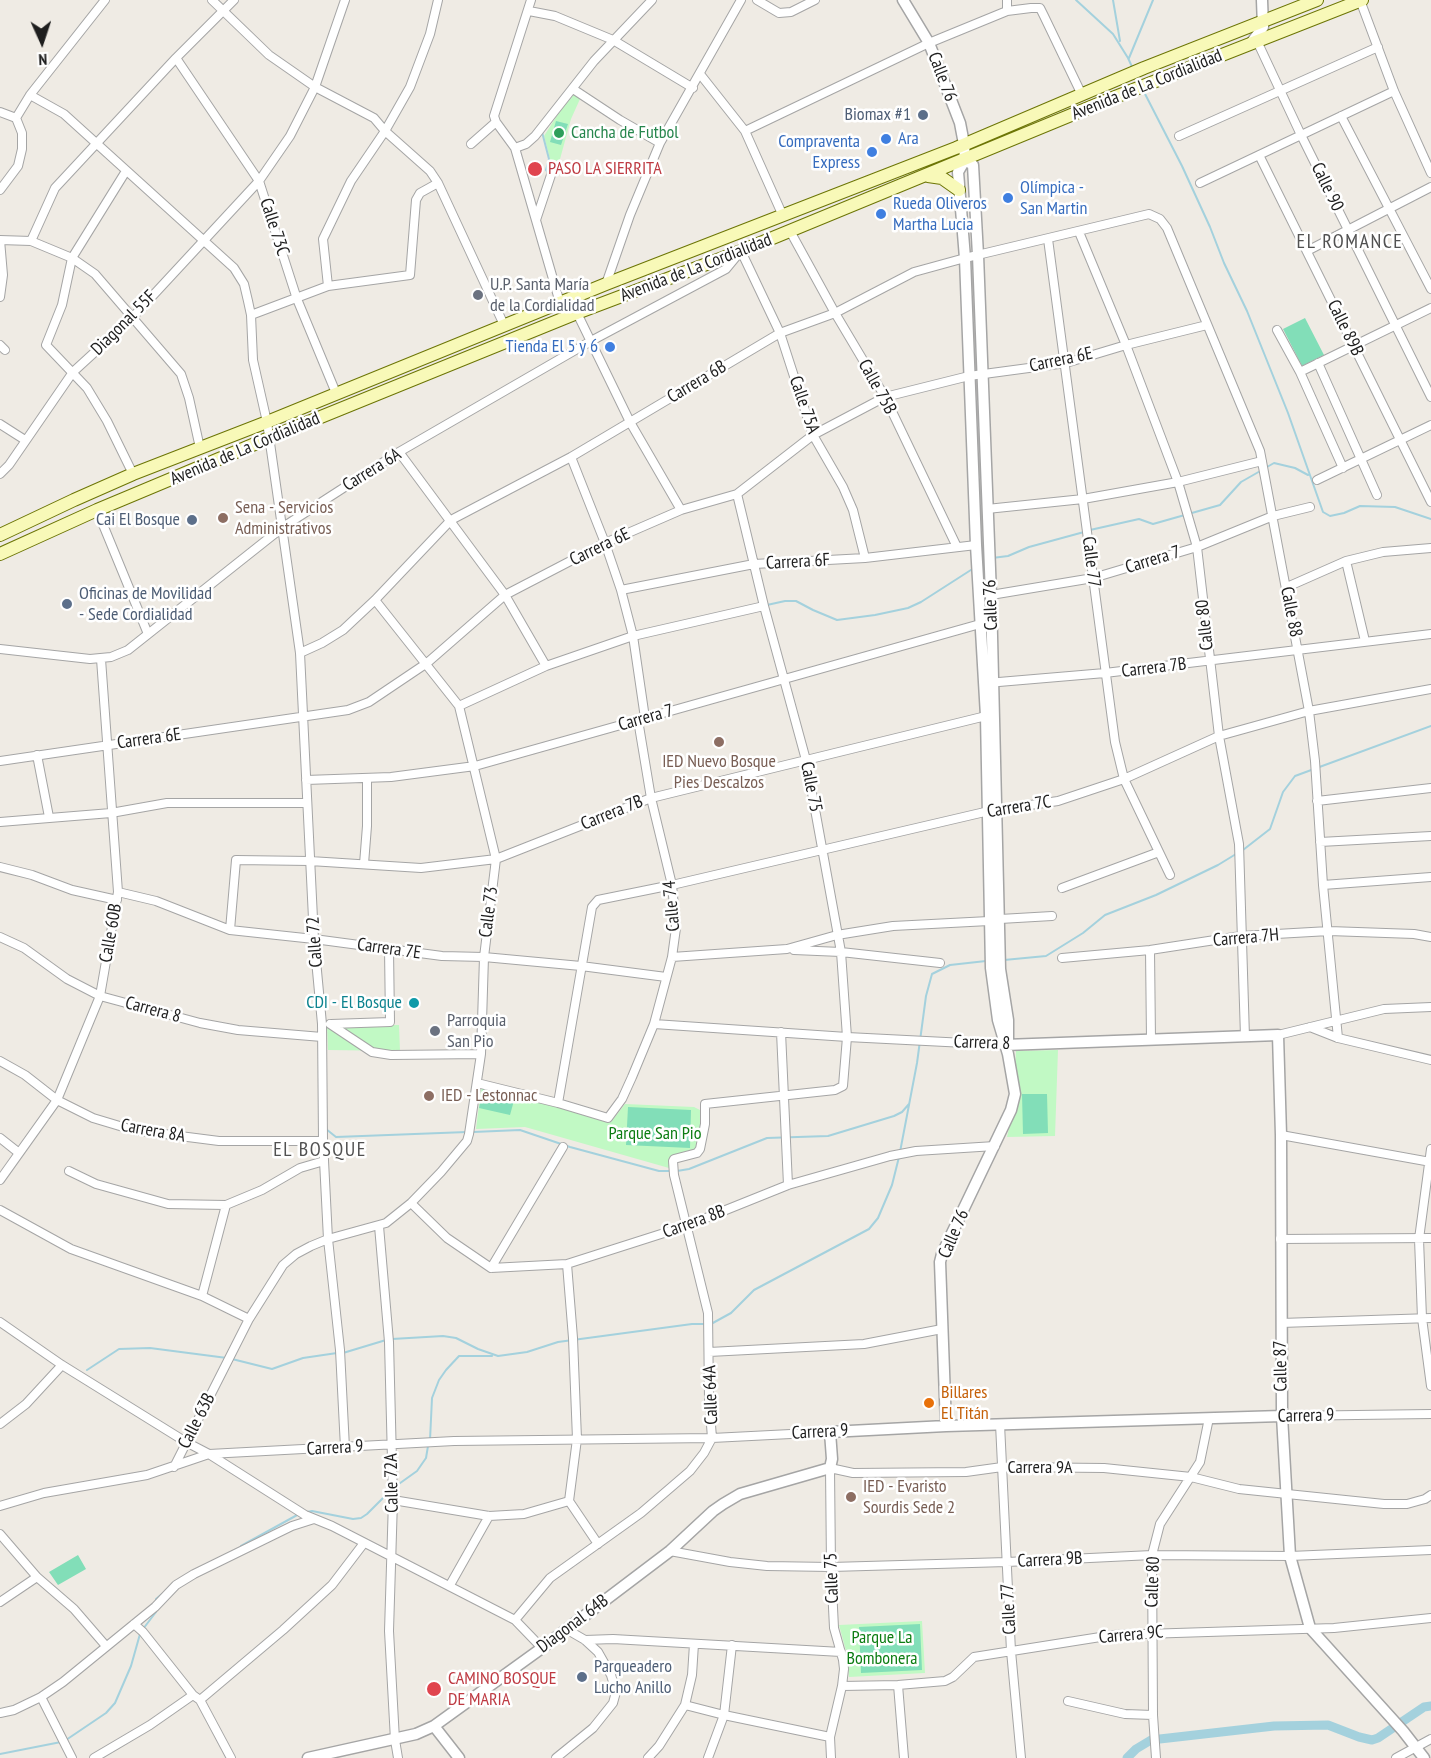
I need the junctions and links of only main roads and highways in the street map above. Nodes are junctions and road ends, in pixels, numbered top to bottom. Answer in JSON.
{"nodes":[{"id":1,"x":1317,"y":0,"type":"edge"},
{"id":2,"x":1361,"y":0,"type":"edge"},
{"id":3,"x":927,"y":176,"type":"junction"},
{"id":4,"x":959,"y":189,"type":"road end"},
{"id":5,"x":0,"y":535,"type":"edge"},
{"id":6,"x":0,"y":554,"type":"edge"}],
"edges":[{"from":1,"to":5,"type":"main road","name":"Avenida de La Cordialidad"},
{"from":2,"to":3,"type":"main road","name":"Avenida de La Cordialidad"},
{"from":3,"to":4,"type":"main road"},
{"from":3,"to":6,"type":"main road","name":"Avenida de La Cordialidad"}]}
